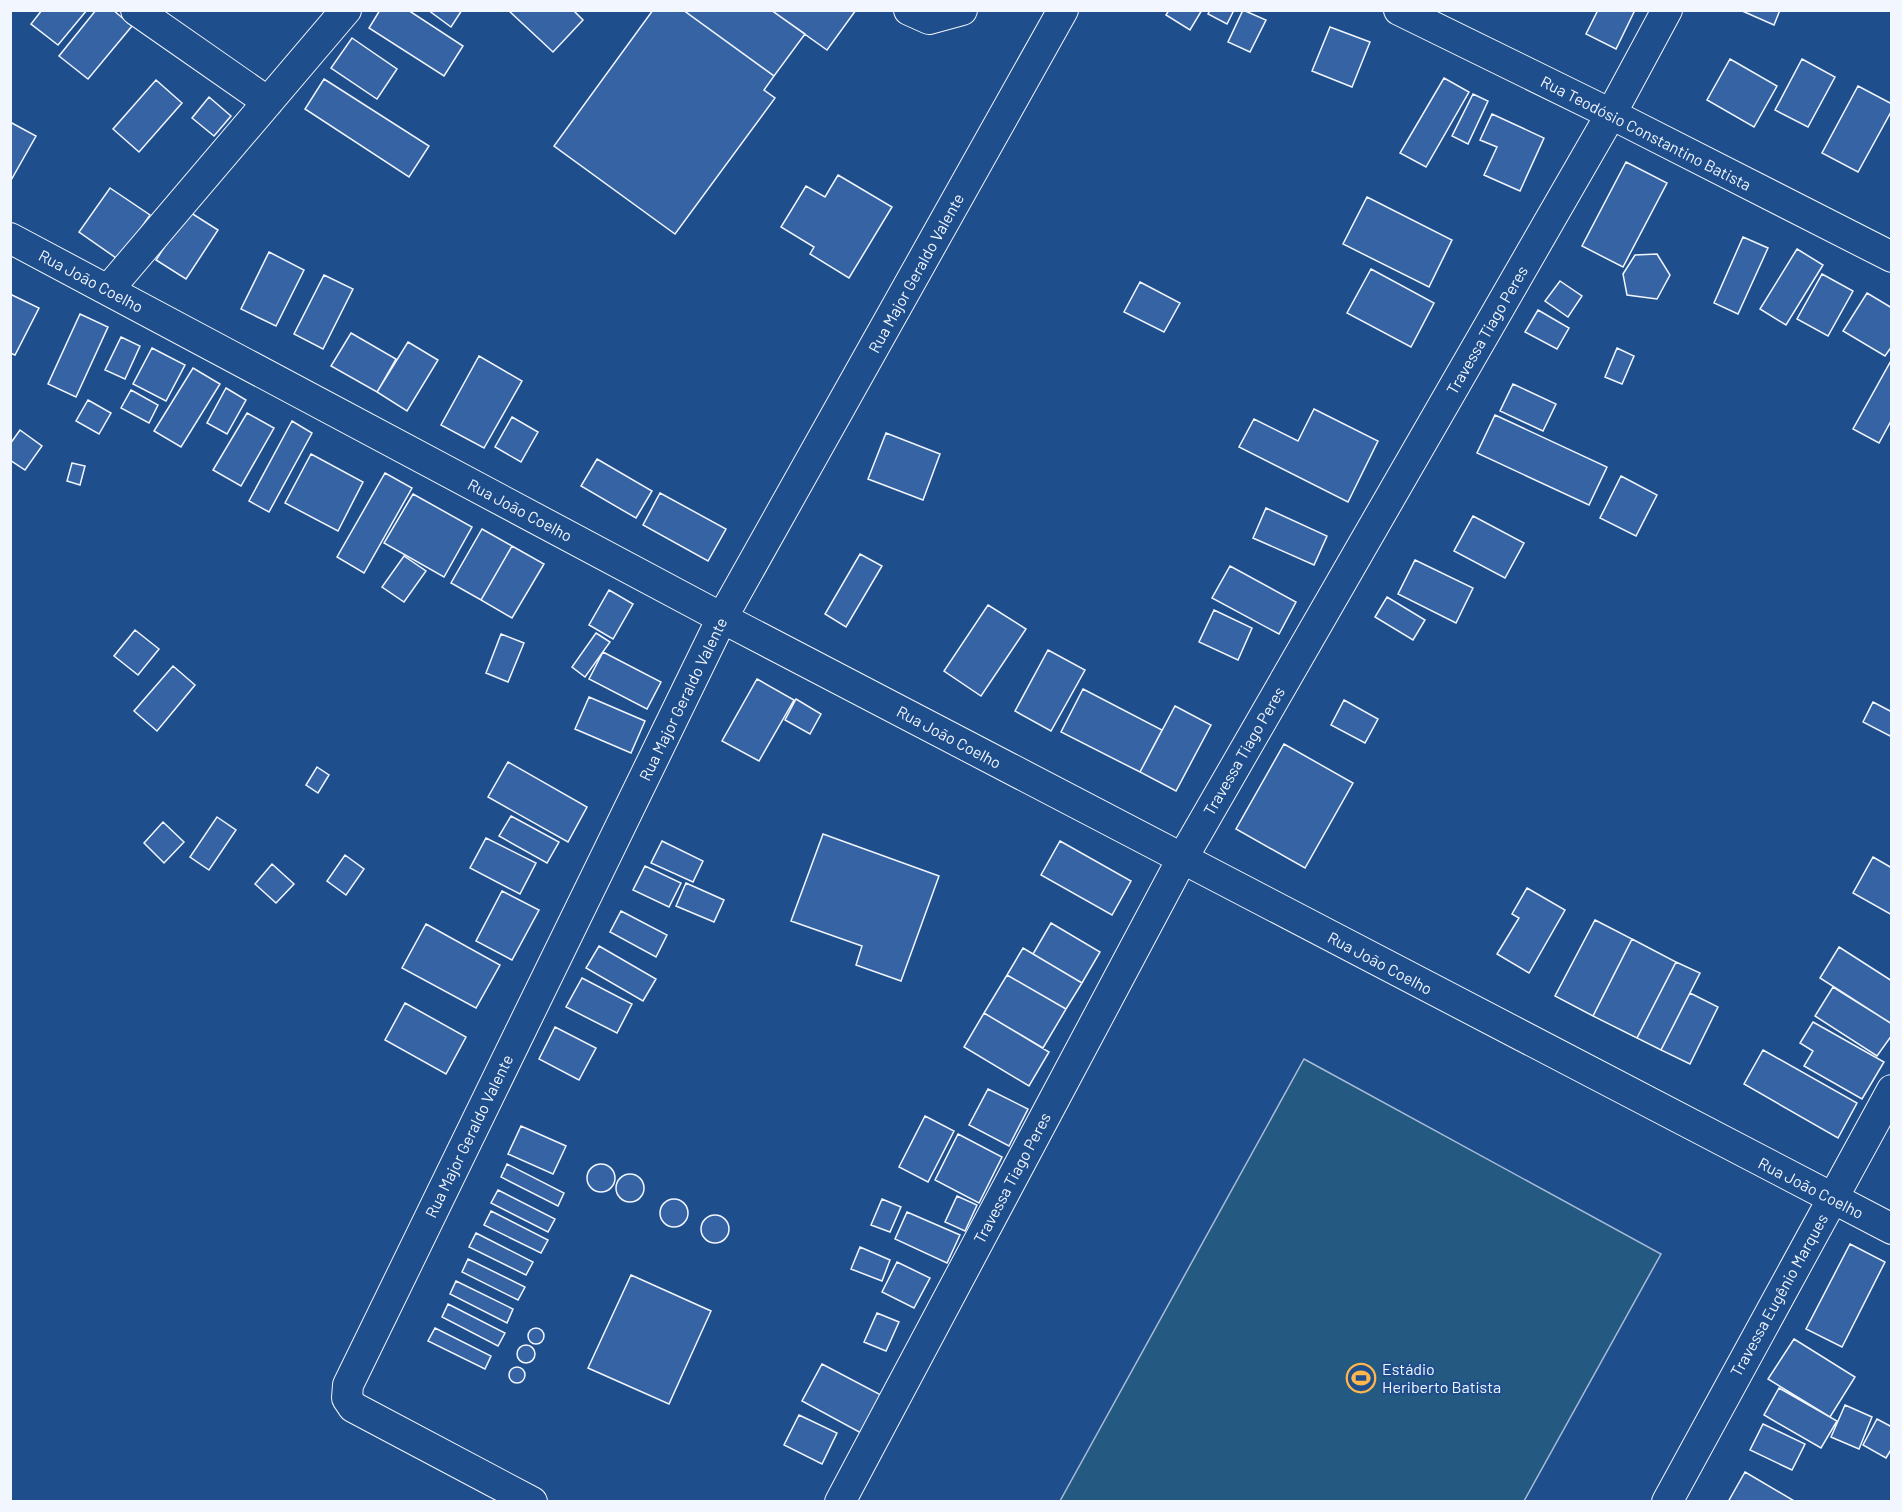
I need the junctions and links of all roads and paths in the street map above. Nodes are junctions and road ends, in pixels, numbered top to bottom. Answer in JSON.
{"nodes":[{"id":1,"x":136,"y":10,"type":"edge"},
{"id":2,"x":346,"y":10,"type":"edge"},
{"id":3,"x":909,"y":10,"type":"edge"},
{"id":4,"x":962,"y":10,"type":"edge"},
{"id":5,"x":1064,"y":10,"type":"edge"},
{"id":6,"x":1399,"y":10,"type":"edge"},
{"id":7,"x":1667,"y":10,"type":"edge"},
{"id":8,"x":268,"y":102,"type":"junction"},
{"id":9,"x":1611,"y":114,"type":"junction"},
{"id":10,"x":10,"y":238,"type":"edge"},
{"id":11,"x":1892,"y":257,"type":"edge"},
{"id":12,"x":108,"y":290,"type":"junction"},
{"id":13,"x":722,"y":618,"type":"junction"},
{"id":14,"x":1182,"y":859,"type":"junction"},
{"id":15,"x":1892,"y":1090,"type":"edge"},
{"id":16,"x":1831,"y":1199,"type":"junction"},
{"id":17,"x":1892,"y":1229,"type":"edge"},
{"id":18,"x":532,"y":1502,"type":"edge"},
{"id":19,"x":840,"y":1502,"type":"edge"},
{"id":20,"x":1667,"y":1502,"type":"edge"}],
"edges":[{"from":1,"to":8,"type":"street"},
{"from":2,"to":8,"type":"street"},
{"from":3,"to":4,"type":"street"},
{"from":5,"to":13,"type":"street","name":"Rua Major Geraldo Valente"},
{"from":6,"to":9,"type":"street","name":"Rua Teodósio Constantino Batista"},
{"from":7,"to":9,"type":"street","name":"Travessa Tiago Peres"},
{"from":8,"to":12,"type":"street"},
{"from":9,"to":11,"type":"street","name":"Rua Teodósio Constantino Batista"},
{"from":9,"to":14,"type":"street","name":"Travessa Tiago Peres"},
{"from":10,"to":12,"type":"street","name":"Rua João Coelho"},
{"from":12,"to":13,"type":"street","name":"Rua João Coelho"},
{"from":13,"to":14,"type":"street","name":"Rua João Coelho"},
{"from":13,"to":18,"type":"street","name":"Rua Major Geraldo Valente"},
{"from":14,"to":16,"type":"street","name":"Rua João Coelho"},
{"from":14,"to":19,"type":"street","name":"Travessa Tiago Peres"},
{"from":15,"to":16,"type":"street","name":"Travessa Eugênio Marques"},
{"from":16,"to":17,"type":"street","name":"Rua João Coelho"},
{"from":16,"to":20,"type":"street","name":"Travessa Eugênio Marques"}]}
